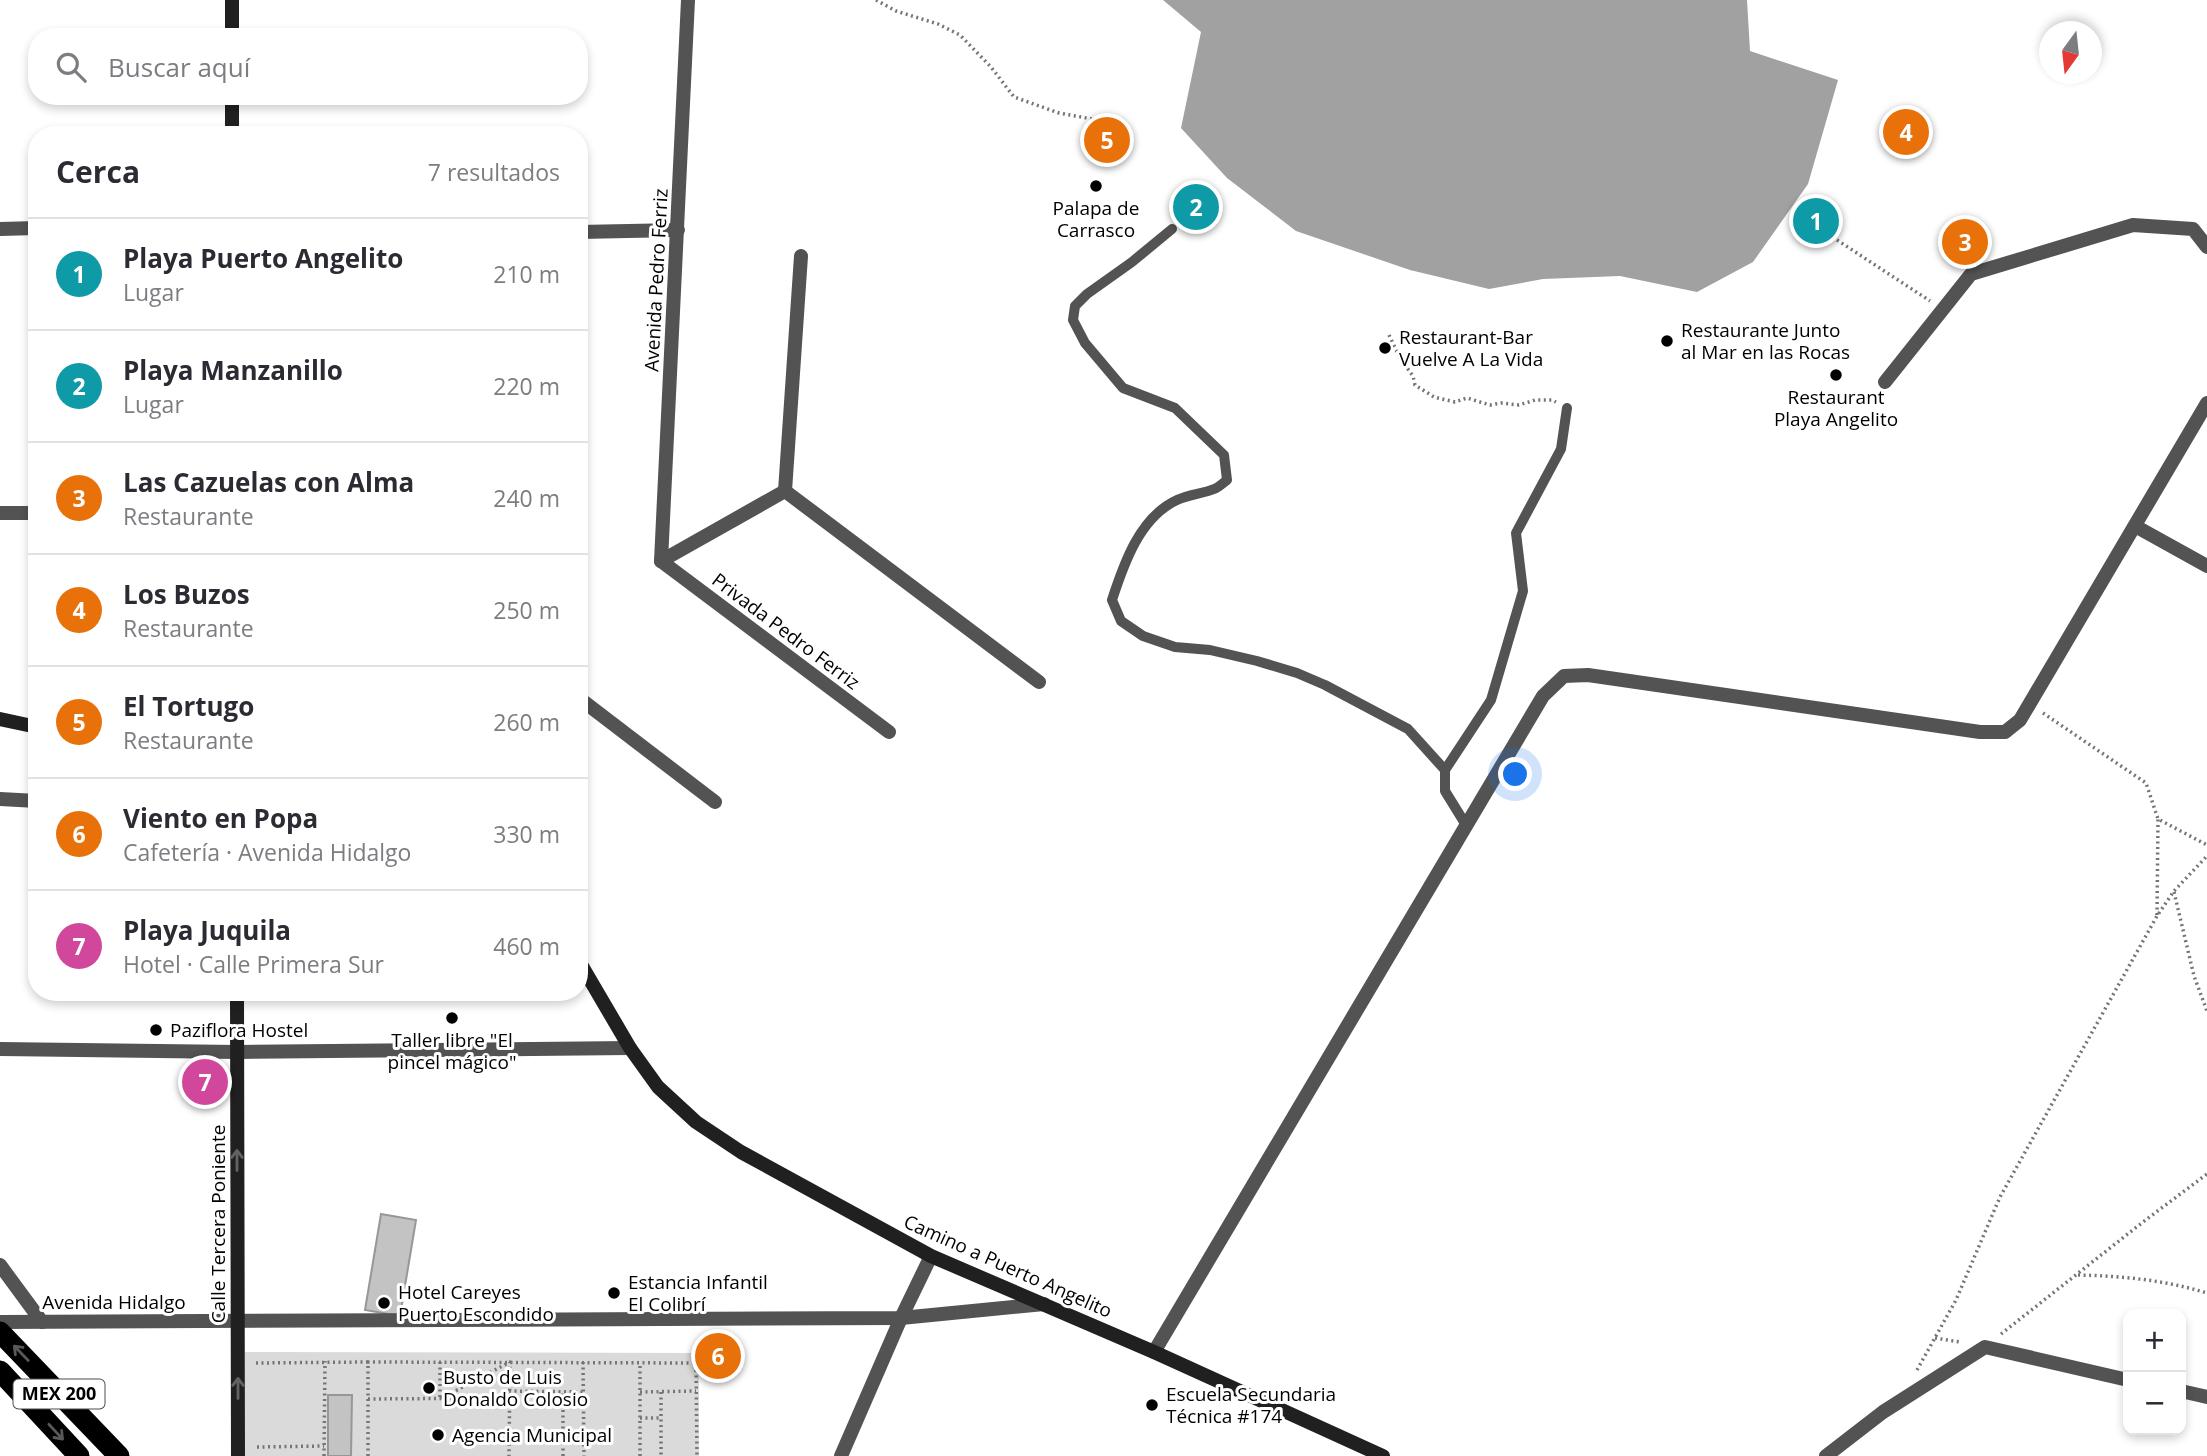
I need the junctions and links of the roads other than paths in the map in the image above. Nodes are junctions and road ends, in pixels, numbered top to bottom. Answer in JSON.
{"nodes":[{"id":1,"x":232,"y":0,"type":"edge"},
{"id":2,"x":688,"y":0,"type":"edge"},
{"id":3,"x":232,"y":28,"type":"edge"},
{"id":4,"x":232,"y":105,"type":"edge"},
{"id":5,"x":232,"y":126,"type":"edge"},
{"id":6,"x":28,"y":228,"type":"edge"},
{"id":7,"x":0,"y":229,"type":"edge"},
{"id":8,"x":1172,"y":229,"type":"dead end"},
{"id":9,"x":678,"y":230,"type":"junction"},
{"id":10,"x":588,"y":232,"type":"edge"},
{"id":11,"x":2207,"y":247,"type":"edge"},
{"id":12,"x":801,"y":256,"type":"dead end"},
{"id":13,"x":1885,"y":382,"type":"dead end"},
{"id":14,"x":2207,"y":403,"type":"edge"},
{"id":15,"x":1567,"y":408,"type":"road end"},
{"id":16,"x":785,"y":491,"type":"junction"},
{"id":17,"x":0,"y":513,"type":"edge"},
{"id":18,"x":28,"y":513,"type":"edge"},
{"id":19,"x":2135,"y":526,"type":"junction"},
{"id":20,"x":660,"y":561,"type":"junction"},
{"id":21,"x":2207,"y":566,"type":"edge"},
{"id":22,"x":1039,"y":682,"type":"dead end"},
{"id":23,"x":588,"y":705,"type":"edge"},
{"id":24,"x":0,"y":719,"type":"edge"},
{"id":25,"x":28,"y":725,"type":"edge"},
{"id":26,"x":889,"y":732,"type":"dead end"},
{"id":27,"x":1445,"y":770,"type":"junction"},
{"id":28,"x":0,"y":799,"type":"edge"},
{"id":29,"x":28,"y":801,"type":"edge"},
{"id":30,"x":715,"y":802,"type":"dead end"},
{"id":31,"x":1466,"y":825,"type":"junction"},
{"id":32,"x":588,"y":976,"type":"edge"},
{"id":33,"x":237,"y":1001,"type":"edge"},
{"id":34,"x":630,"y":1048,"type":"junction"},
{"id":35,"x":0,"y":1049,"type":"edge"},
{"id":36,"x":237,"y":1052,"type":"junction"},
{"id":37,"x":931,"y":1256,"type":"junction"},
{"id":38,"x":0,"y":1265,"type":"edge"},
{"id":39,"x":1044,"y":1304,"type":"junction"},
{"id":40,"x":901,"y":1318,"type":"junction"},
{"id":41,"x":238,"y":1321,"type":"junction"},
{"id":42,"x":0,"y":1322,"type":"edge"},
{"id":43,"x":43,"y":1322,"type":"junction"},
{"id":44,"x":0,"y":1332,"type":"edge"},
{"id":45,"x":1154,"y":1352,"type":"junction"},
{"id":46,"x":0,"y":1371,"type":"edge"},
{"id":47,"x":2123,"y":1379,"type":"edge"},
{"id":48,"x":2186,"y":1392,"type":"edge"},
{"id":49,"x":2207,"y":1397,"type":"edge"},
{"id":50,"x":79,"y":1456,"type":"edge"},
{"id":51,"x":119,"y":1456,"type":"edge"},
{"id":52,"x":238,"y":1456,"type":"edge"},
{"id":53,"x":841,"y":1456,"type":"edge"},
{"id":54,"x":1383,"y":1456,"type":"edge"},
{"id":55,"x":1826,"y":1456,"type":"edge"}],
"edges":[{"from":1,"to":3,"type":"street"},
{"from":2,"to":9,"type":"street","name":"Avenida Pedro Ferriz"},
{"from":4,"to":5,"type":"street"},
{"from":6,"to":7,"type":"street"},
{"from":8,"to":27,"type":"lane"},
{"from":9,"to":10,"type":"street"},
{"from":9,"to":20,"type":"street","name":"Avenida Pedro Ferriz"},
{"from":11,"to":13,"type":"street"},
{"from":12,"to":16,"type":"street"},
{"from":14,"to":19,"type":"street"},
{"from":15,"to":27,"type":"lane"},
{"from":16,"to":20,"type":"street"},
{"from":16,"to":22,"type":"street"},
{"from":17,"to":18,"type":"street"},
{"from":19,"to":21,"type":"street"},
{"from":19,"to":31,"type":"street"},
{"from":20,"to":26,"type":"street","name":"Privada Pedro Ferriz"},
{"from":23,"to":30,"type":"street"},
{"from":24,"to":25,"type":"street"},
{"from":27,"to":31,"type":"lane"},
{"from":28,"to":29,"type":"street"},
{"from":31,"to":45,"type":"street"},
{"from":32,"to":34,"type":"street","name":"Camino a Puerto Angelito"},
{"from":33,"to":36,"type":"street","name":"Calle Tercera Poniente"},
{"from":34,"to":36,"type":"street"},
{"from":34,"to":37,"type":"street","name":"Camino a Puerto Angelito"},
{"from":35,"to":36,"type":"street"},
{"from":41,"to":36,"type":"street","name":"Calle Tercera Poniente","one_way":true},
{"from":37,"to":39,"type":"street","name":"Camino a Puerto Angelito"},
{"from":37,"to":40,"type":"street"},
{"from":38,"to":43,"type":"street"},
{"from":39,"to":40,"type":"street","name":"Avenida Hidalgo"},
{"from":39,"to":45,"type":"street","name":"Camino a Puerto Angelito"},
{"from":40,"to":41,"type":"street","name":"Avenida Hidalgo"},
{"from":40,"to":53,"type":"street"},
{"from":41,"to":43,"type":"street","name":"Avenida Hidalgo"},
{"from":52,"to":41,"type":"street","name":"Calle Tercera Poniente","one_way":true},
{"from":42,"to":43,"type":"street","name":"Avenida Hidalgo"},
{"from":51,"to":44,"type":"highway","number":"MEX 200","one_way":true},
{"from":45,"to":54,"type":"street","name":"Camino a Puerto Angelito"},
{"from":46,"to":50,"type":"highway","number":"MEX 200","one_way":true},
{"from":47,"to":55,"type":"street"},
{"from":48,"to":49,"type":"street"}]}
